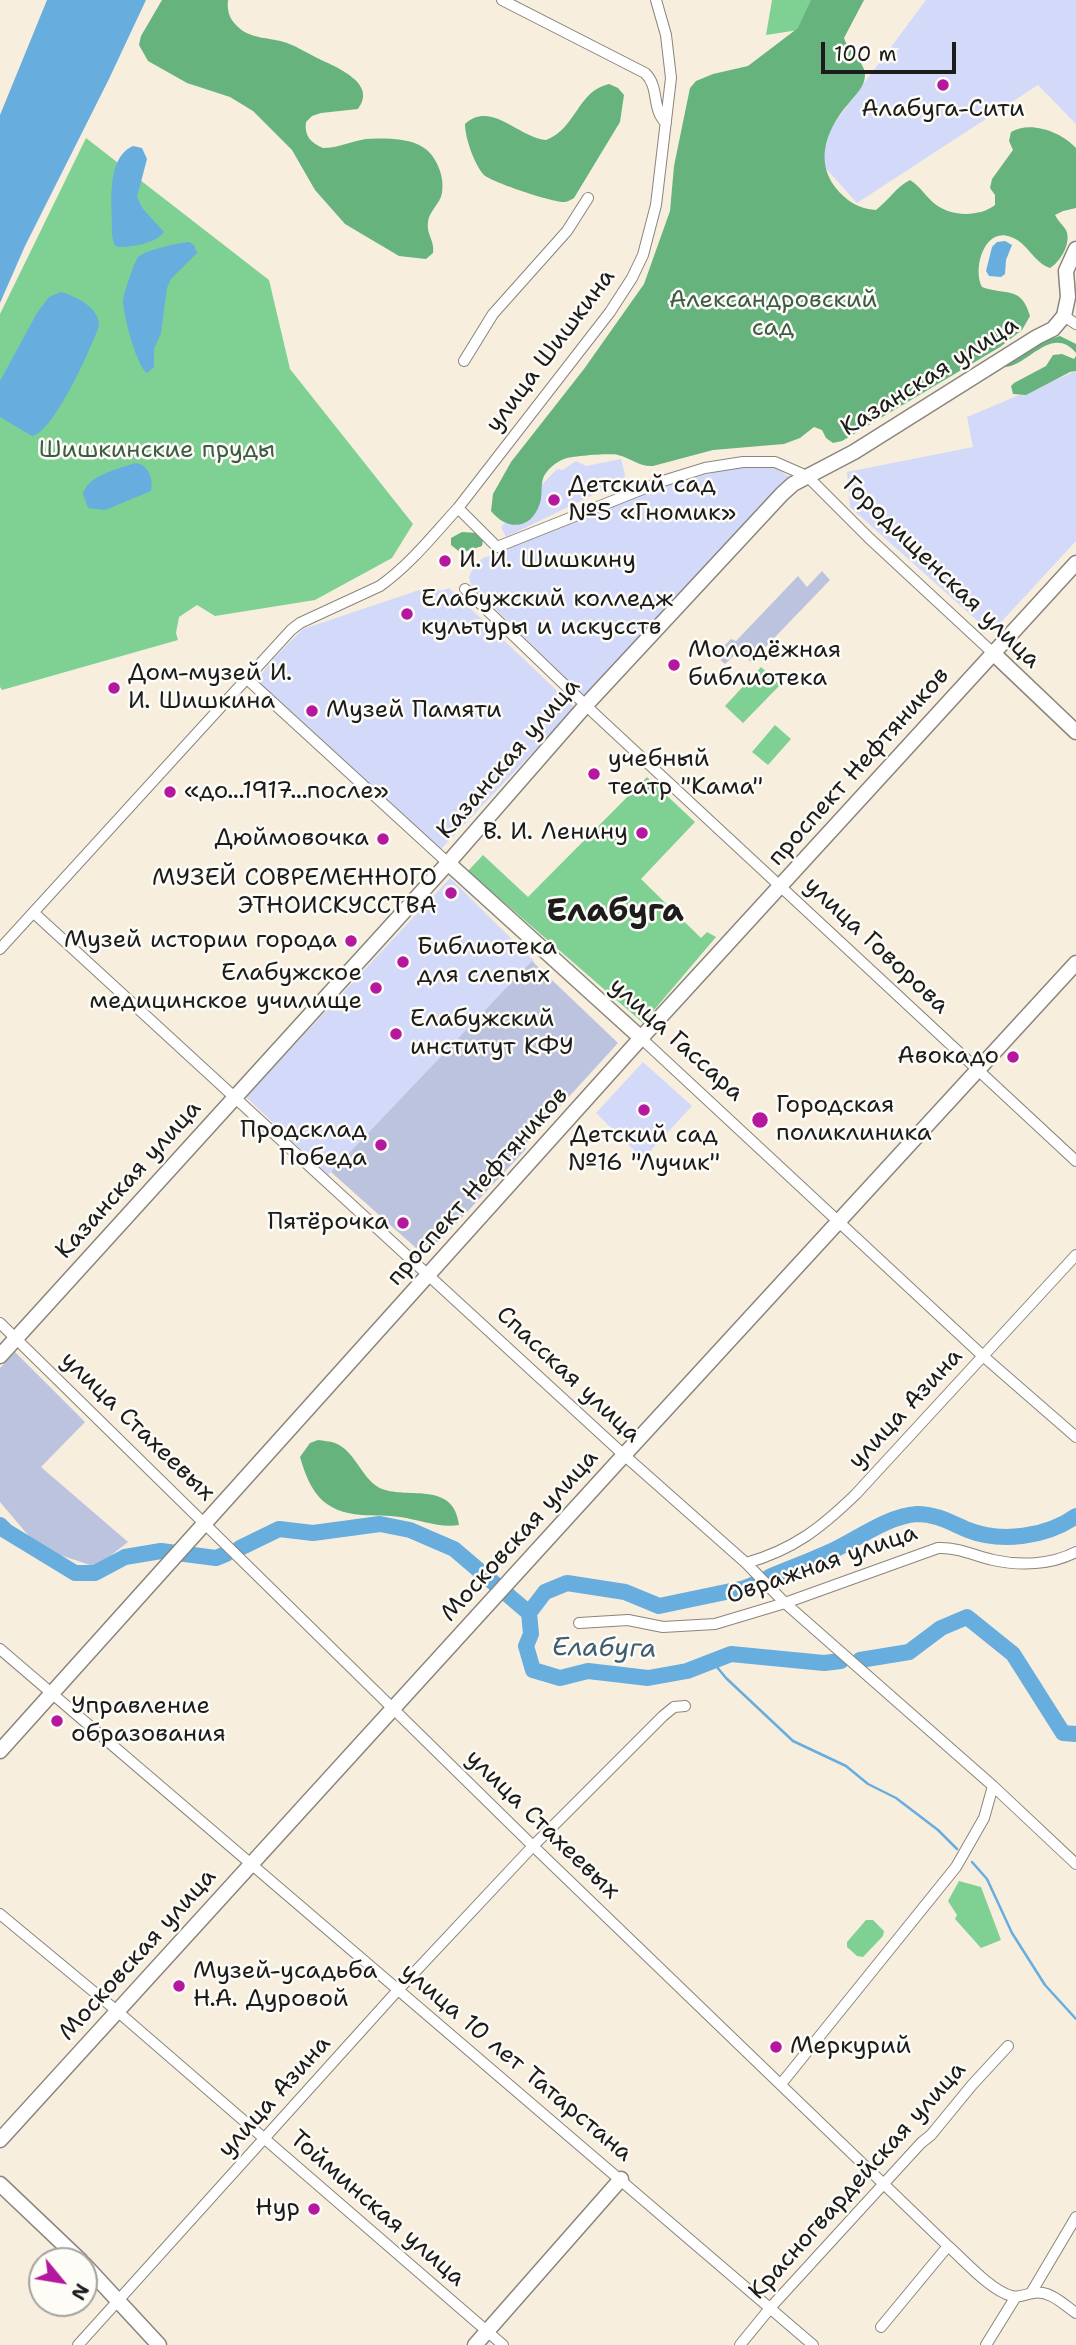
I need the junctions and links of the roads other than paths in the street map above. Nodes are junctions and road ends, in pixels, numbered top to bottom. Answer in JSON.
{"nodes":[{"id":1,"x":502,"y":0,"type":"edge"},
{"id":2,"x":656,"y":0,"type":"edge"},
{"id":3,"x":666,"y":122,"type":"junction"},
{"id":4,"x":588,"y":198,"type":"dead end"},
{"id":5,"x":1076,"y":249,"type":"edge"},
{"id":6,"x":1070,"y":320,"type":"edge"},
{"id":7,"x":464,"y":360,"type":"dead end"},
{"id":8,"x":807,"y":476,"type":"junction"},
{"id":9,"x":458,"y":508,"type":"junction"},
{"id":10,"x":1076,"y":563,"type":"edge"},
{"id":11,"x":465,"y":589,"type":"dead end"},
{"id":12,"x":993,"y":653,"type":"junction"},
{"id":13,"x":246,"y":678,"type":"junction"},
{"id":14,"x":586,"y":705,"type":"junction"},
{"id":15,"x":1076,"y":732,"type":"edge"},
{"id":16,"x":448,"y":863,"type":"junction"},
{"id":17,"x":781,"y":886,"type":"junction"},
{"id":18,"x":34,"y":913,"type":"junction"},
{"id":19,"x":0,"y":948,"type":"edge"},
{"id":20,"x":1076,"y":963,"type":"edge"},
{"id":21,"x":642,"y":1038,"type":"junction"},
{"id":22,"x":979,"y":1070,"type":"junction"},
{"id":23,"x":234,"y":1098,"type":"junction"},
{"id":24,"x":1076,"y":1161,"type":"edge"},
{"id":25,"x":840,"y":1221,"type":"junction"},
{"id":26,"x":1076,"y":1255,"type":"edge"},
{"id":27,"x":429,"y":1276,"type":"junction"},
{"id":28,"x":0,"y":1323,"type":"edge"},
{"id":29,"x":16,"y":1339,"type":"junction"},
{"id":30,"x":0,"y":1356,"type":"edge"},
{"id":31,"x":983,"y":1356,"type":"junction"},
{"id":32,"x":1076,"y":1437,"type":"edge"},
{"id":33,"x":624,"y":1455,"type":"junction"},
{"id":34,"x":206,"y":1524,"type":"junction"},
{"id":35,"x":1076,"y":1552,"type":"edge"},
{"id":36,"x":746,"y":1563,"type":"junction"},
{"id":37,"x":785,"y":1604,"type":"junction"},
{"id":38,"x":579,"y":1623,"type":"dead end"},
{"id":39,"x":0,"y":1649,"type":"edge"},
{"id":40,"x":52,"y":1694,"type":"junction"},
{"id":41,"x":685,"y":1706,"type":"dead end"},
{"id":42,"x":394,"y":1709,"type":"junction"},
{"id":43,"x":0,"y":1751,"type":"edge"},
{"id":44,"x":993,"y":1786,"type":"junction"},
{"id":45,"x":533,"y":1846,"type":"junction"},
{"id":46,"x":1076,"y":1864,"type":"edge"},
{"id":47,"x":251,"y":1865,"type":"junction"},
{"id":48,"x":0,"y":1914,"type":"edge"},
{"id":49,"x":398,"y":1990,"type":"junction"},
{"id":50,"x":117,"y":2011,"type":"junction"},
{"id":51,"x":1008,"y":2046,"type":"dead end"},
{"id":52,"x":781,"y":2084,"type":"junction"},
{"id":53,"x":0,"y":2140,"type":"edge"},
{"id":54,"x":265,"y":2140,"type":"junction"},
{"id":55,"x":621,"y":2179,"type":"junction"},
{"id":56,"x":883,"y":2183,"type":"junction"},
{"id":57,"x":0,"y":2184,"type":"edge"},
{"id":58,"x":1076,"y":2217,"type":"edge"},
{"id":59,"x":948,"y":2246,"type":"junction"},
{"id":60,"x":65,"y":2247,"type":"edge"},
{"id":61,"x":98,"y":2281,"type":"edge"},
{"id":62,"x":1031,"y":2293,"type":"junction"},
{"id":63,"x":1015,"y":2298,"type":"junction"},
{"id":64,"x":118,"y":2303,"type":"junction"},
{"id":65,"x":771,"y":2307,"type":"junction"},
{"id":66,"x":1076,"y":2313,"type":"edge"},
{"id":67,"x":881,"y":2327,"type":"dead end"},
{"id":68,"x":487,"y":2331,"type":"junction"},
{"id":69,"x":78,"y":2345,"type":"edge"},
{"id":70,"x":159,"y":2345,"type":"edge"},
{"id":71,"x":475,"y":2345,"type":"edge"},
{"id":72,"x":502,"y":2345,"type":"edge"},
{"id":73,"x":740,"y":2345,"type":"edge"},
{"id":74,"x":813,"y":2345,"type":"edge"},
{"id":75,"x":986,"y":2345,"type":"edge"}],
"edges":[{"from":1,"to":3,"type":"street"},
{"from":2,"to":3,"type":"street","name":"улица Шишкина"},
{"from":3,"to":9,"type":"street","name":"улица Шишкина"},
{"from":4,"to":7,"type":"street"},
{"from":5,"to":6,"type":"main road","name":"Казанская улица"},
{"from":6,"to":8,"type":"main road","name":"Казанская улица"},
{"from":8,"to":9,"type":"street"},
{"from":8,"to":12,"type":"street","name":"Городищенская улица"},
{"from":8,"to":14,"type":"main road","name":"Казанская улица"},
{"from":9,"to":13,"type":"street","name":"улица Шишкина"},
{"from":10,"to":12,"type":"main road","name":"проспект Нефтяников"},
{"from":11,"to":14,"type":"street","name":"улица Говорова"},
{"from":12,"to":15,"type":"main road","name":"Городищенская улица"},
{"from":12,"to":17,"type":"main road","name":"проспект Нефтяников"},
{"from":13,"to":16,"type":"street","name":"улица Гассара"},
{"from":13,"to":18,"type":"street","name":"улица Шишкина"},
{"from":14,"to":16,"type":"main road","name":"Казанская улица"},
{"from":14,"to":17,"type":"street","name":"улица Говорова"},
{"from":16,"to":21,"type":"main road","name":"улица Гассара"},
{"from":16,"to":23,"type":"main road","name":"Казанская улица"},
{"from":17,"to":21,"type":"main road","name":"проспект Нефтяников"},
{"from":17,"to":22,"type":"street","name":"улица Говорова"},
{"from":18,"to":19,"type":"street","name":"улица Шишкина"},
{"from":18,"to":23,"type":"street","name":"Спасская улица"},
{"from":20,"to":22,"type":"main road","name":"Московская улица"},
{"from":21,"to":25,"type":"street","name":"улица Гассара"},
{"from":21,"to":27,"type":"main road","name":"проспект Нефтяников"},
{"from":22,"to":24,"type":"street","name":"улица Говорова"},
{"from":22,"to":25,"type":"main road","name":"Московская улица"},
{"from":23,"to":27,"type":"street","name":"Спасская улица"},
{"from":23,"to":29,"type":"main road","name":"Казанская улица"},
{"from":25,"to":31,"type":"street","name":"улица Гассара"},
{"from":25,"to":33,"type":"main road","name":"Московская улица"},
{"from":26,"to":31,"type":"street","name":"улица Азина"},
{"from":27,"to":33,"type":"street","name":"Спасская улица"},
{"from":27,"to":34,"type":"main road","name":"проспект Нефтяников"},
{"from":28,"to":29,"type":"street","name":"улица Стахеевых"},
{"from":29,"to":30,"type":"main road","name":"Казанская улица"},
{"from":29,"to":34,"type":"street","name":"улица Стахеевых"},
{"from":31,"to":32,"type":"street","name":"улица Гассара"},
{"from":31,"to":36,"type":"street","name":"улица Азина"},
{"from":33,"to":36,"type":"street","name":"Спасская улица"},
{"from":33,"to":42,"type":"main road","name":"Московская улица"},
{"from":34,"to":40,"type":"main road","name":"проспект Нефтяников"},
{"from":34,"to":42,"type":"street","name":"улица Стахеевых"},
{"from":35,"to":37,"type":"street","name":"Овражная улица"},
{"from":36,"to":37,"type":"street","name":"Спасская улица"},
{"from":37,"to":38,"type":"street","name":"Овражная улица"},
{"from":37,"to":44,"type":"street","name":"Спасская улица"},
{"from":39,"to":40,"type":"street","name":"улица 10 лет Татарстана"},
{"from":40,"to":43,"type":"main road","name":"проспект Нефтяников"},
{"from":40,"to":47,"type":"street","name":"улица 10 лет Татарстана"},
{"from":41,"to":45,"type":"street","name":"улица Азина"},
{"from":42,"to":45,"type":"street","name":"улица Стахеевых"},
{"from":42,"to":47,"type":"main road","name":"Московская улица"},
{"from":44,"to":46,"type":"street","name":"Спасская улица"},
{"from":44,"to":52,"type":"street"},
{"from":45,"to":49,"type":"street","name":"улица Азина"},
{"from":45,"to":52,"type":"street","name":"улица Стахеевых"},
{"from":47,"to":49,"type":"street","name":"улица 10 лет Татарстана"},
{"from":47,"to":50,"type":"main road","name":"Московская улица"},
{"from":48,"to":50,"type":"street","name":"Тойминская улица"},
{"from":49,"to":54,"type":"street","name":"улица Азина"},
{"from":49,"to":55,"type":"street","name":"улица 10 лет Татарстана"},
{"from":50,"to":53,"type":"main road","name":"Московская улица"},
{"from":50,"to":54,"type":"street","name":"Тойминская улица"},
{"from":51,"to":56,"type":"street","name":"Красногвардейская улица"},
{"from":52,"to":56,"type":"street","name":"улица Стахеевых"},
{"from":54,"to":64,"type":"street","name":"улица Азина"},
{"from":54,"to":68,"type":"street","name":"Тойминская улица"},
{"from":55,"to":65,"type":"street","name":"улица 10 лет Татарстана"},
{"from":55,"to":68,"type":"main road"},
{"from":56,"to":59,"type":"street","name":"улица Стахеевых"},
{"from":56,"to":65,"type":"street","name":"Красногвардейская улица"},
{"from":57,"to":60,"type":"main road"},
{"from":58,"to":62,"type":"street"},
{"from":59,"to":63,"type":"street","name":"улица Стахеевых"},
{"from":59,"to":67,"type":"street"},
{"from":61,"to":64,"type":"main road"},
{"from":62,"to":63,"type":"street"},
{"from":62,"to":66,"type":"street"},
{"from":63,"to":75,"type":"street"},
{"from":64,"to":69,"type":"street","name":"улица Азина"},
{"from":64,"to":70,"type":"main road"},
{"from":65,"to":73,"type":"street","name":"Красногвардейская улица"},
{"from":65,"to":74,"type":"street","name":"улица 10 лет Татарстана"},
{"from":68,"to":71,"type":"main road"},
{"from":68,"to":72,"type":"street","name":"Тойминская улица"}]}
